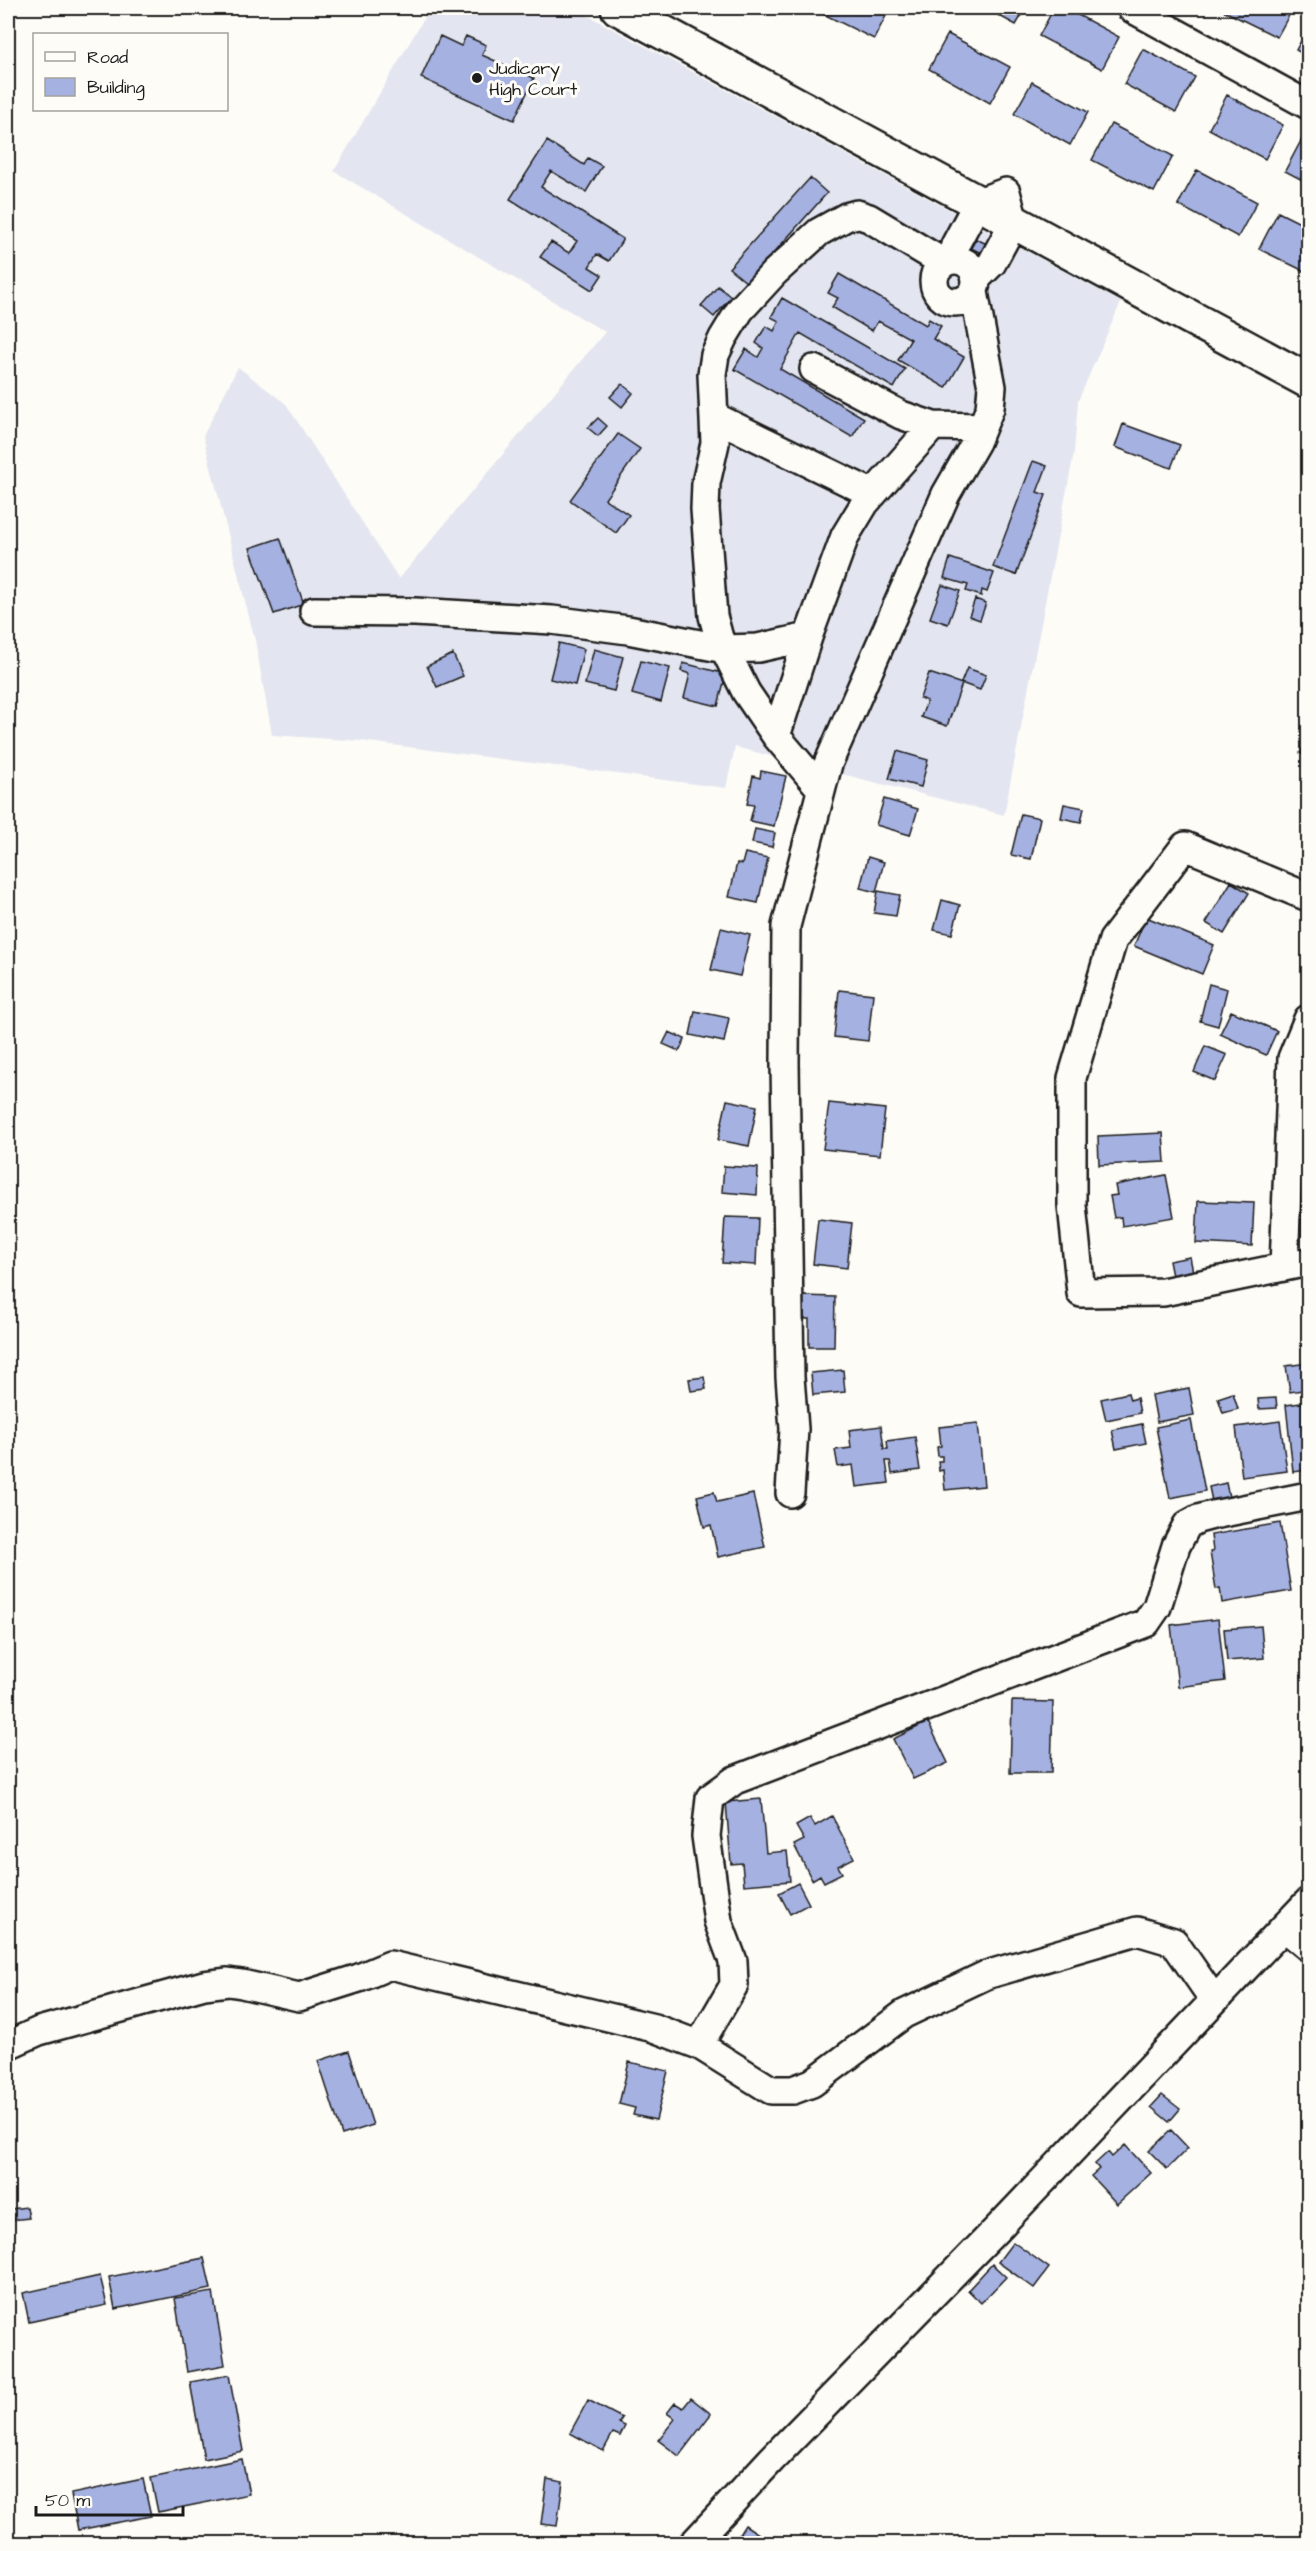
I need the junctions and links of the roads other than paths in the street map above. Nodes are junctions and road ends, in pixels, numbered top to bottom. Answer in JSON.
{"nodes":[{"id":1,"x":618,"y":8,"type":"edge"},
{"id":2,"x":665,"y":8,"type":"edge"},
{"id":3,"x":1131,"y":8,"type":"edge"},
{"id":4,"x":1308,"y":105,"type":"edge"},
{"id":5,"x":999,"y":205,"type":"junction"},
{"id":6,"x":948,"y":262,"type":"junction"},
{"id":7,"x":975,"y":285,"type":"junction"},
{"id":8,"x":1308,"y":358,"type":"edge"},
{"id":9,"x":814,"y":369,"type":"dead end"},
{"id":10,"x":1308,"y":381,"type":"edge"},
{"id":11,"x":715,"y":417,"type":"junction"},
{"id":12,"x":933,"y":426,"type":"junction"},
{"id":13,"x":982,"y":427,"type":"junction"},
{"id":14,"x":873,"y":494,"type":"junction"},
{"id":15,"x":314,"y":611,"type":"dead end"},
{"id":16,"x":808,"y":637,"type":"junction"},
{"id":17,"x":724,"y":649,"type":"junction"},
{"id":18,"x":776,"y":736,"type":"junction"},
{"id":19,"x":821,"y":789,"type":"junction"},
{"id":20,"x":1308,"y":897,"type":"edge"},
{"id":21,"x":1308,"y":1019,"type":"edge"},
{"id":22,"x":1296,"y":1265,"type":"edge"},
{"id":23,"x":790,"y":1493,"type":"dead end"},
{"id":24,"x":1308,"y":1496,"type":"edge"},
{"id":25,"x":1308,"y":1902,"type":"edge"},
{"id":26,"x":1284,"y":1927,"type":"junction"},
{"id":27,"x":1308,"y":1947,"type":"edge"},
{"id":28,"x":1214,"y":2000,"type":"junction"},
{"id":29,"x":8,"y":2045,"type":"edge"},
{"id":30,"x":699,"y":2045,"type":"junction"},
{"id":31,"x":693,"y":2544,"type":"edge"}],
"edges":[{"from":1,"to":5,"type":"main road"},
{"from":2,"to":5,"type":"main road"},
{"from":3,"to":4,"type":"street"},
{"from":5,"to":6,"type":"street"},
{"from":5,"to":7,"type":"street"},
{"from":5,"to":8,"type":"main road"},
{"from":5,"to":10,"type":"main road"},
{"from":6,"to":7,"type":"street"},
{"from":6,"to":7,"type":"street"},
{"from":6,"to":11,"type":"street"},
{"from":7,"to":13,"type":"street"},
{"from":9,"to":12,"type":"street"},
{"from":11,"to":14,"type":"street"},
{"from":11,"to":17,"type":"street"},
{"from":12,"to":13,"type":"street"},
{"from":12,"to":14,"type":"street"},
{"from":13,"to":19,"type":"street"},
{"from":14,"to":16,"type":"street"},
{"from":15,"to":17,"type":"street"},
{"from":16,"to":17,"type":"street"},
{"from":16,"to":18,"type":"street"},
{"from":17,"to":18,"type":"street"},
{"from":18,"to":19,"type":"street"},
{"from":19,"to":23,"type":"street"},
{"from":20,"to":22,"type":"street"},
{"from":21,"to":22,"type":"street"},
{"from":24,"to":30,"type":"street"},
{"from":25,"to":26,"type":"street"},
{"from":26,"to":27,"type":"street"},
{"from":26,"to":28,"type":"street"},
{"from":28,"to":30,"type":"street"},
{"from":28,"to":31,"type":"street"},
{"from":29,"to":30,"type":"street"}]}
